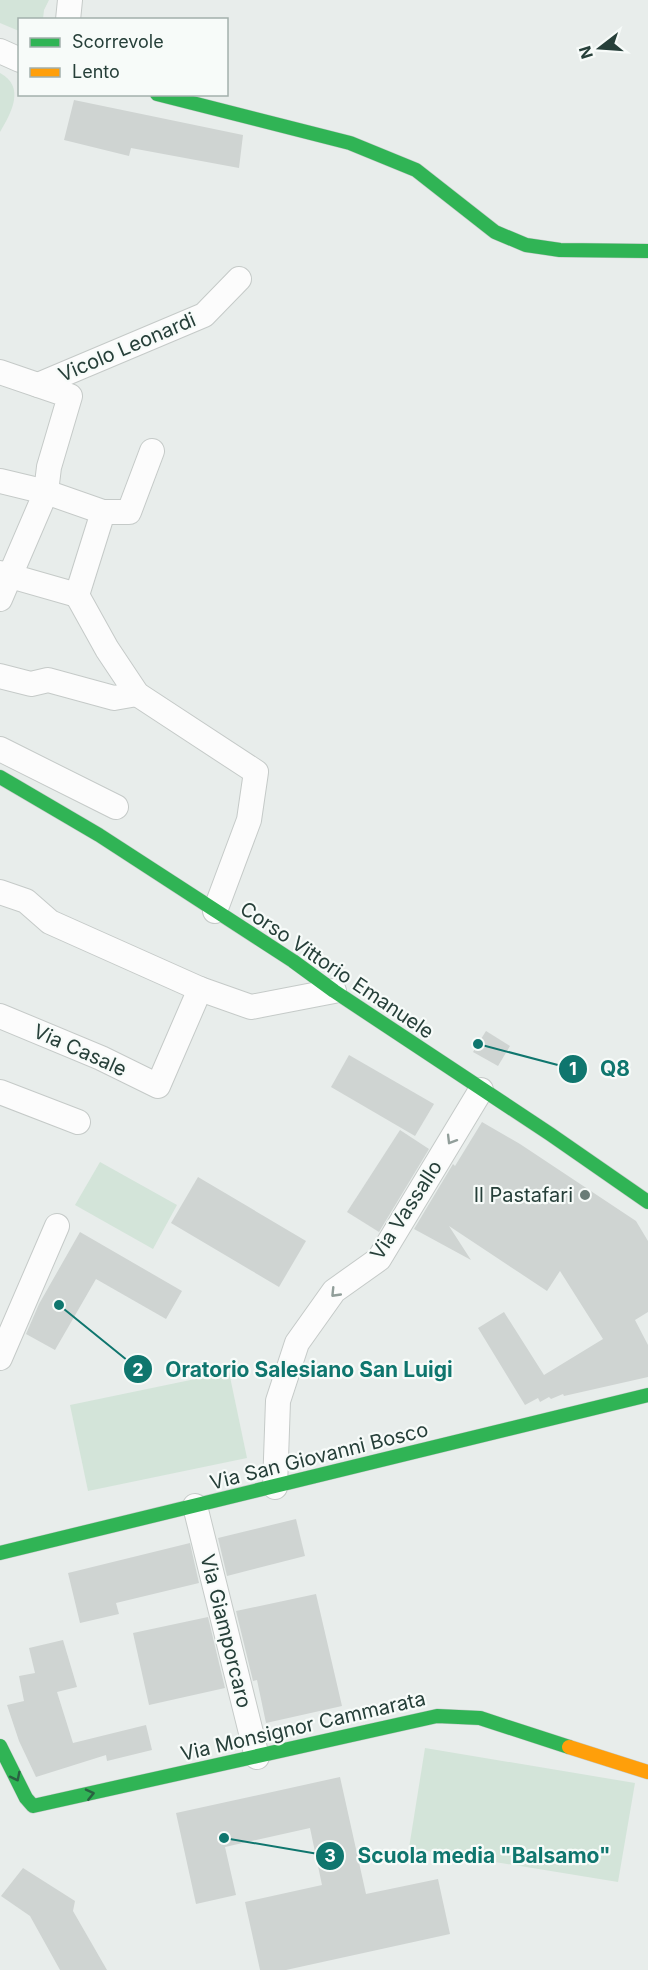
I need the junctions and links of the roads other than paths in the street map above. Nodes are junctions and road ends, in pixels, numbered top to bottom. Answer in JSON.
{"nodes":[{"id":1,"x":70,"y":0,"type":"edge"},
{"id":2,"x":68,"y":18,"type":"edge"},
{"id":3,"x":0,"y":51,"type":"edge"},
{"id":4,"x":18,"y":59,"type":"edge"},
{"id":5,"x":165,"y":96,"type":"edge"},
{"id":6,"x":648,"y":251,"type":"edge"},
{"id":7,"x":239,"y":279,"type":"dead end"},
{"id":8,"x":0,"y":372,"type":"edge"},
{"id":9,"x":38,"y":384,"type":"junction"},
{"id":10,"x":152,"y":451,"type":"dead end"},
{"id":11,"x":0,"y":481,"type":"edge"},
{"id":12,"x":46,"y":492,"type":"junction"},
{"id":13,"x":103,"y":512,"type":"junction"},
{"id":14,"x":4,"y":574,"type":"edge"},
{"id":15,"x":77,"y":596,"type":"junction"},
{"id":16,"x":0,"y":599,"type":"edge"},
{"id":17,"x":0,"y":676,"type":"edge"},
{"id":18,"x":137,"y":694,"type":"junction"},
{"id":19,"x":0,"y":749,"type":"edge"},
{"id":20,"x":0,"y":777,"type":"edge"},
{"id":21,"x":116,"y":807,"type":"dead end"},
{"id":22,"x":0,"y":892,"type":"edge"},
{"id":23,"x":215,"y":911,"type":"junction"},
{"id":24,"x":200,"y":989,"type":"junction"},
{"id":25,"x":334,"y":991,"type":"junction"},
{"id":26,"x":0,"y":1016,"type":"edge"},
{"id":27,"x":481,"y":1090,"type":"junction"},
{"id":28,"x":0,"y":1092,"type":"edge"},
{"id":29,"x":78,"y":1122,"type":"dead end"},
{"id":30,"x":648,"y":1202,"type":"edge"},
{"id":31,"x":57,"y":1226,"type":"dead end"},
{"id":32,"x":0,"y":1358,"type":"edge"},
{"id":33,"x":648,"y":1395,"type":"edge"},
{"id":34,"x":275,"y":1487,"type":"junction"},
{"id":35,"x":195,"y":1506,"type":"junction"},
{"id":36,"x":0,"y":1553,"type":"edge"},
{"id":37,"x":0,"y":1746,"type":"edge"},
{"id":38,"x":256,"y":1757,"type":"junction"},
{"id":39,"x":648,"y":1772,"type":"edge"}],
"edges":[{"from":1,"to":2,"type":"street"},
{"from":3,"to":4,"type":"street"},
{"from":5,"to":6,"type":"street"},
{"from":7,"to":9,"type":"street","name":"Vicolo Leonardi"},
{"from":8,"to":9,"type":"street"},
{"from":9,"to":12,"type":"street"},
{"from":10,"to":13,"type":"street"},
{"from":11,"to":12,"type":"street"},
{"from":12,"to":13,"type":"street"},
{"from":12,"to":14,"type":"street"},
{"from":13,"to":15,"type":"street"},
{"from":14,"to":15,"type":"street"},
{"from":14,"to":16,"type":"street"},
{"from":15,"to":18,"type":"street"},
{"from":17,"to":18,"type":"street"},
{"from":18,"to":23,"type":"street"},
{"from":19,"to":21,"type":"street"},
{"from":20,"to":23,"type":"street","name":"Corso Vittorio Emanuele"},
{"from":22,"to":24,"type":"street"},
{"from":23,"to":25,"type":"street","name":"Corso Vittorio Emanuele"},
{"from":24,"to":25,"type":"street"},
{"from":24,"to":26,"type":"street","name":"Via Casale"},
{"from":25,"to":27,"type":"street","name":"Corso Vittorio Emanuele"},
{"from":27,"to":30,"type":"street","name":"Corso Vittorio Emanuele"},
{"from":27,"to":34,"type":"street","name":"Via Vassallo","one_way":true},
{"from":28,"to":29,"type":"street"},
{"from":31,"to":32,"type":"street"},
{"from":33,"to":34,"type":"street","name":"Via San Giovanni Bosco"},
{"from":34,"to":35,"type":"street","name":"Via San Giovanni Bosco"},
{"from":35,"to":36,"type":"street","name":"Via San Giovanni Bosco"},
{"from":35,"to":38,"type":"street","name":"Via Giamporcaro"},
{"from":37,"to":38,"type":"street","name":"Via Monsignor Cammarata","one_way":true},
{"from":38,"to":39,"type":"street","name":"Via Monsignor Cammarata"}]}
